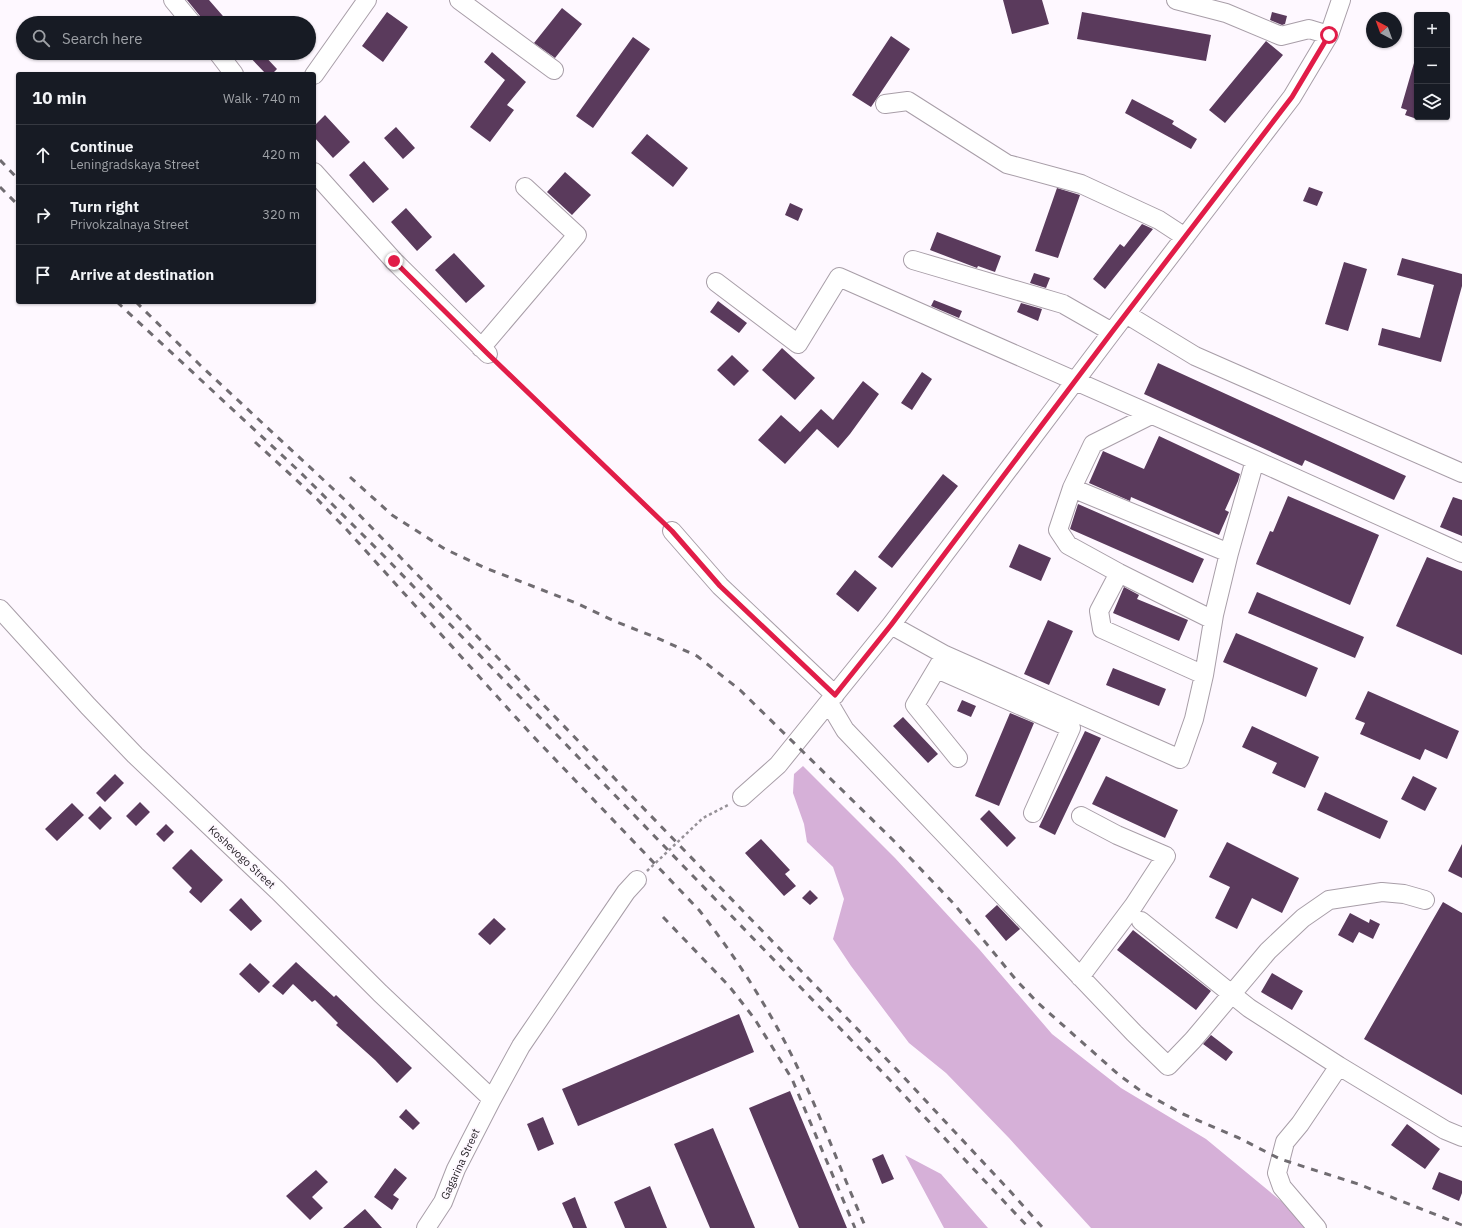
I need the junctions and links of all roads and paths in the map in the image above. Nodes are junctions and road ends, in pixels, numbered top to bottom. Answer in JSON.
{"nodes":[{"id":1,"x":173,"y":0,"type":"edge"},
{"id":2,"x":367,"y":0,"type":"edge"},
{"id":3,"x":459,"y":0,"type":"edge"},
{"id":4,"x":1176,"y":0,"type":"edge"},
{"id":5,"x":1341,"y":0,"type":"edge"},
{"id":6,"x":186,"y":16,"type":"edge"},
{"id":7,"x":1329,"y":35,"type":"junction"},
{"id":8,"x":223,"y":60,"type":"edge"},
{"id":9,"x":554,"y":70,"type":"dead end"},
{"id":10,"x":232,"y":72,"type":"edge"},
{"id":11,"x":316,"y":72,"type":"edge"},
{"id":12,"x":885,"y":104,"type":"dead end"},
{"id":13,"x":316,"y":174,"type":"edge"},
{"id":14,"x":525,"y":187,"type":"dead end"},
{"id":15,"x":1185,"y":237,"type":"junction"},
{"id":16,"x":913,"y":260,"type":"dead end"},
{"id":17,"x":716,"y":282,"type":"dead end"},
{"id":18,"x":1126,"y":314,"type":"junction"},
{"id":19,"x":1112,"y":332,"type":"junction"},
{"id":20,"x":485,"y":351,"type":"junction"},
{"id":21,"x":1074,"y":382,"type":"junction"},
{"id":22,"x":1151,"y":415,"type":"junction"},
{"id":23,"x":1255,"y":460,"type":"junction"},
{"id":24,"x":1462,"y":473,"type":"edge"},
{"id":25,"x":1072,"y":488,"type":"junction"},
{"id":26,"x":672,"y":531,"type":"joint"},
{"id":27,"x":1229,"y":553,"type":"junction"},
{"id":28,"x":1462,"y":553,"type":"edge"},
{"id":29,"x":1119,"y":573,"type":"junction"},
{"id":30,"x":0,"y":609,"type":"edge"},
{"id":31,"x":1213,"y":620,"type":"junction"},
{"id":32,"x":891,"y":625,"type":"junction"},
{"id":33,"x":941,"y":662,"type":"junction"},
{"id":34,"x":1204,"y":675,"type":"junction"},
{"id":35,"x":832,"y":699,"type":"junction"},
{"id":36,"x":958,"y":758,"type":"dead end"},
{"id":37,"x":742,"y":797,"type":"joint"},
{"id":38,"x":1033,"y":813,"type":"dead end"},
{"id":39,"x":1081,"y":816,"type":"dead end"},
{"id":40,"x":643,"y":875,"type":"joint"},
{"id":41,"x":1425,"y":900,"type":"dead end"},
{"id":42,"x":1141,"y":921,"type":"dead end"},
{"id":43,"x":1080,"y":977,"type":"junction"},
{"id":44,"x":1231,"y":994,"type":"junction"},
{"id":45,"x":1339,"y":1066,"type":"junction"},
{"id":46,"x":492,"y":1098,"type":"junction"},
{"id":47,"x":1462,"y":1137,"type":"edge"},
{"id":48,"x":443,"y":1202,"type":"junction"},
{"id":49,"x":426,"y":1228,"type":"edge"},
{"id":50,"x":441,"y":1228,"type":"edge"},
{"id":51,"x":1317,"y":1228,"type":"edge"}],
"edges":[{"from":1,"to":6,"type":"street"},
{"from":2,"to":11,"type":"street"},
{"from":3,"to":9,"type":"street"},
{"from":4,"to":7,"type":"street"},
{"from":5,"to":7,"type":"street"},
{"from":7,"to":15,"type":"street"},
{"from":8,"to":10,"type":"street"},
{"from":12,"to":15,"type":"street"},
{"from":13,"to":20,"type":"street"},
{"from":14,"to":20,"type":"street"},
{"from":15,"to":18,"type":"street"},
{"from":16,"to":19,"type":"street"},
{"from":17,"to":21,"type":"street"},
{"from":18,"to":19,"type":"street"},
{"from":18,"to":24,"type":"street"},
{"from":19,"to":21,"type":"street"},
{"from":20,"to":26,"type":"path"},
{"from":21,"to":22,"type":"street"},
{"from":21,"to":32,"type":"street"},
{"from":22,"to":23,"type":"street"},
{"from":22,"to":25,"type":"street"},
{"from":23,"to":27,"type":"street"},
{"from":23,"to":28,"type":"street"},
{"from":25,"to":27,"type":"street"},
{"from":25,"to":29,"type":"street"},
{"from":26,"to":35,"type":"street"},
{"from":27,"to":31,"type":"street"},
{"from":29,"to":31,"type":"street"},
{"from":29,"to":34,"type":"street"},
{"from":30,"to":46,"type":"street","name":"Koshevogo Street"},
{"from":31,"to":34,"type":"street"},
{"from":32,"to":33,"type":"street"},
{"from":32,"to":35,"type":"street"},
{"from":33,"to":34,"type":"street"},
{"from":33,"to":36,"type":"street"},
{"from":33,"to":38,"type":"street"},
{"from":35,"to":37,"type":"street"},
{"from":35,"to":43,"type":"street"},
{"from":37,"to":40,"type":"path"},
{"from":39,"to":43,"type":"street"},
{"from":40,"to":46,"type":"street","name":"Gagarina Street"},
{"from":41,"to":44,"type":"street"},
{"from":42,"to":44,"type":"street"},
{"from":43,"to":44,"type":"street"},
{"from":44,"to":45,"type":"street"},
{"from":45,"to":47,"type":"street"},
{"from":45,"to":51,"type":"street"},
{"from":46,"to":48,"type":"street","name":"Gagarina Street"},
{"from":48,"to":49,"type":"street","name":"Gagarina Street"},
{"from":48,"to":50,"type":"street"}]}
